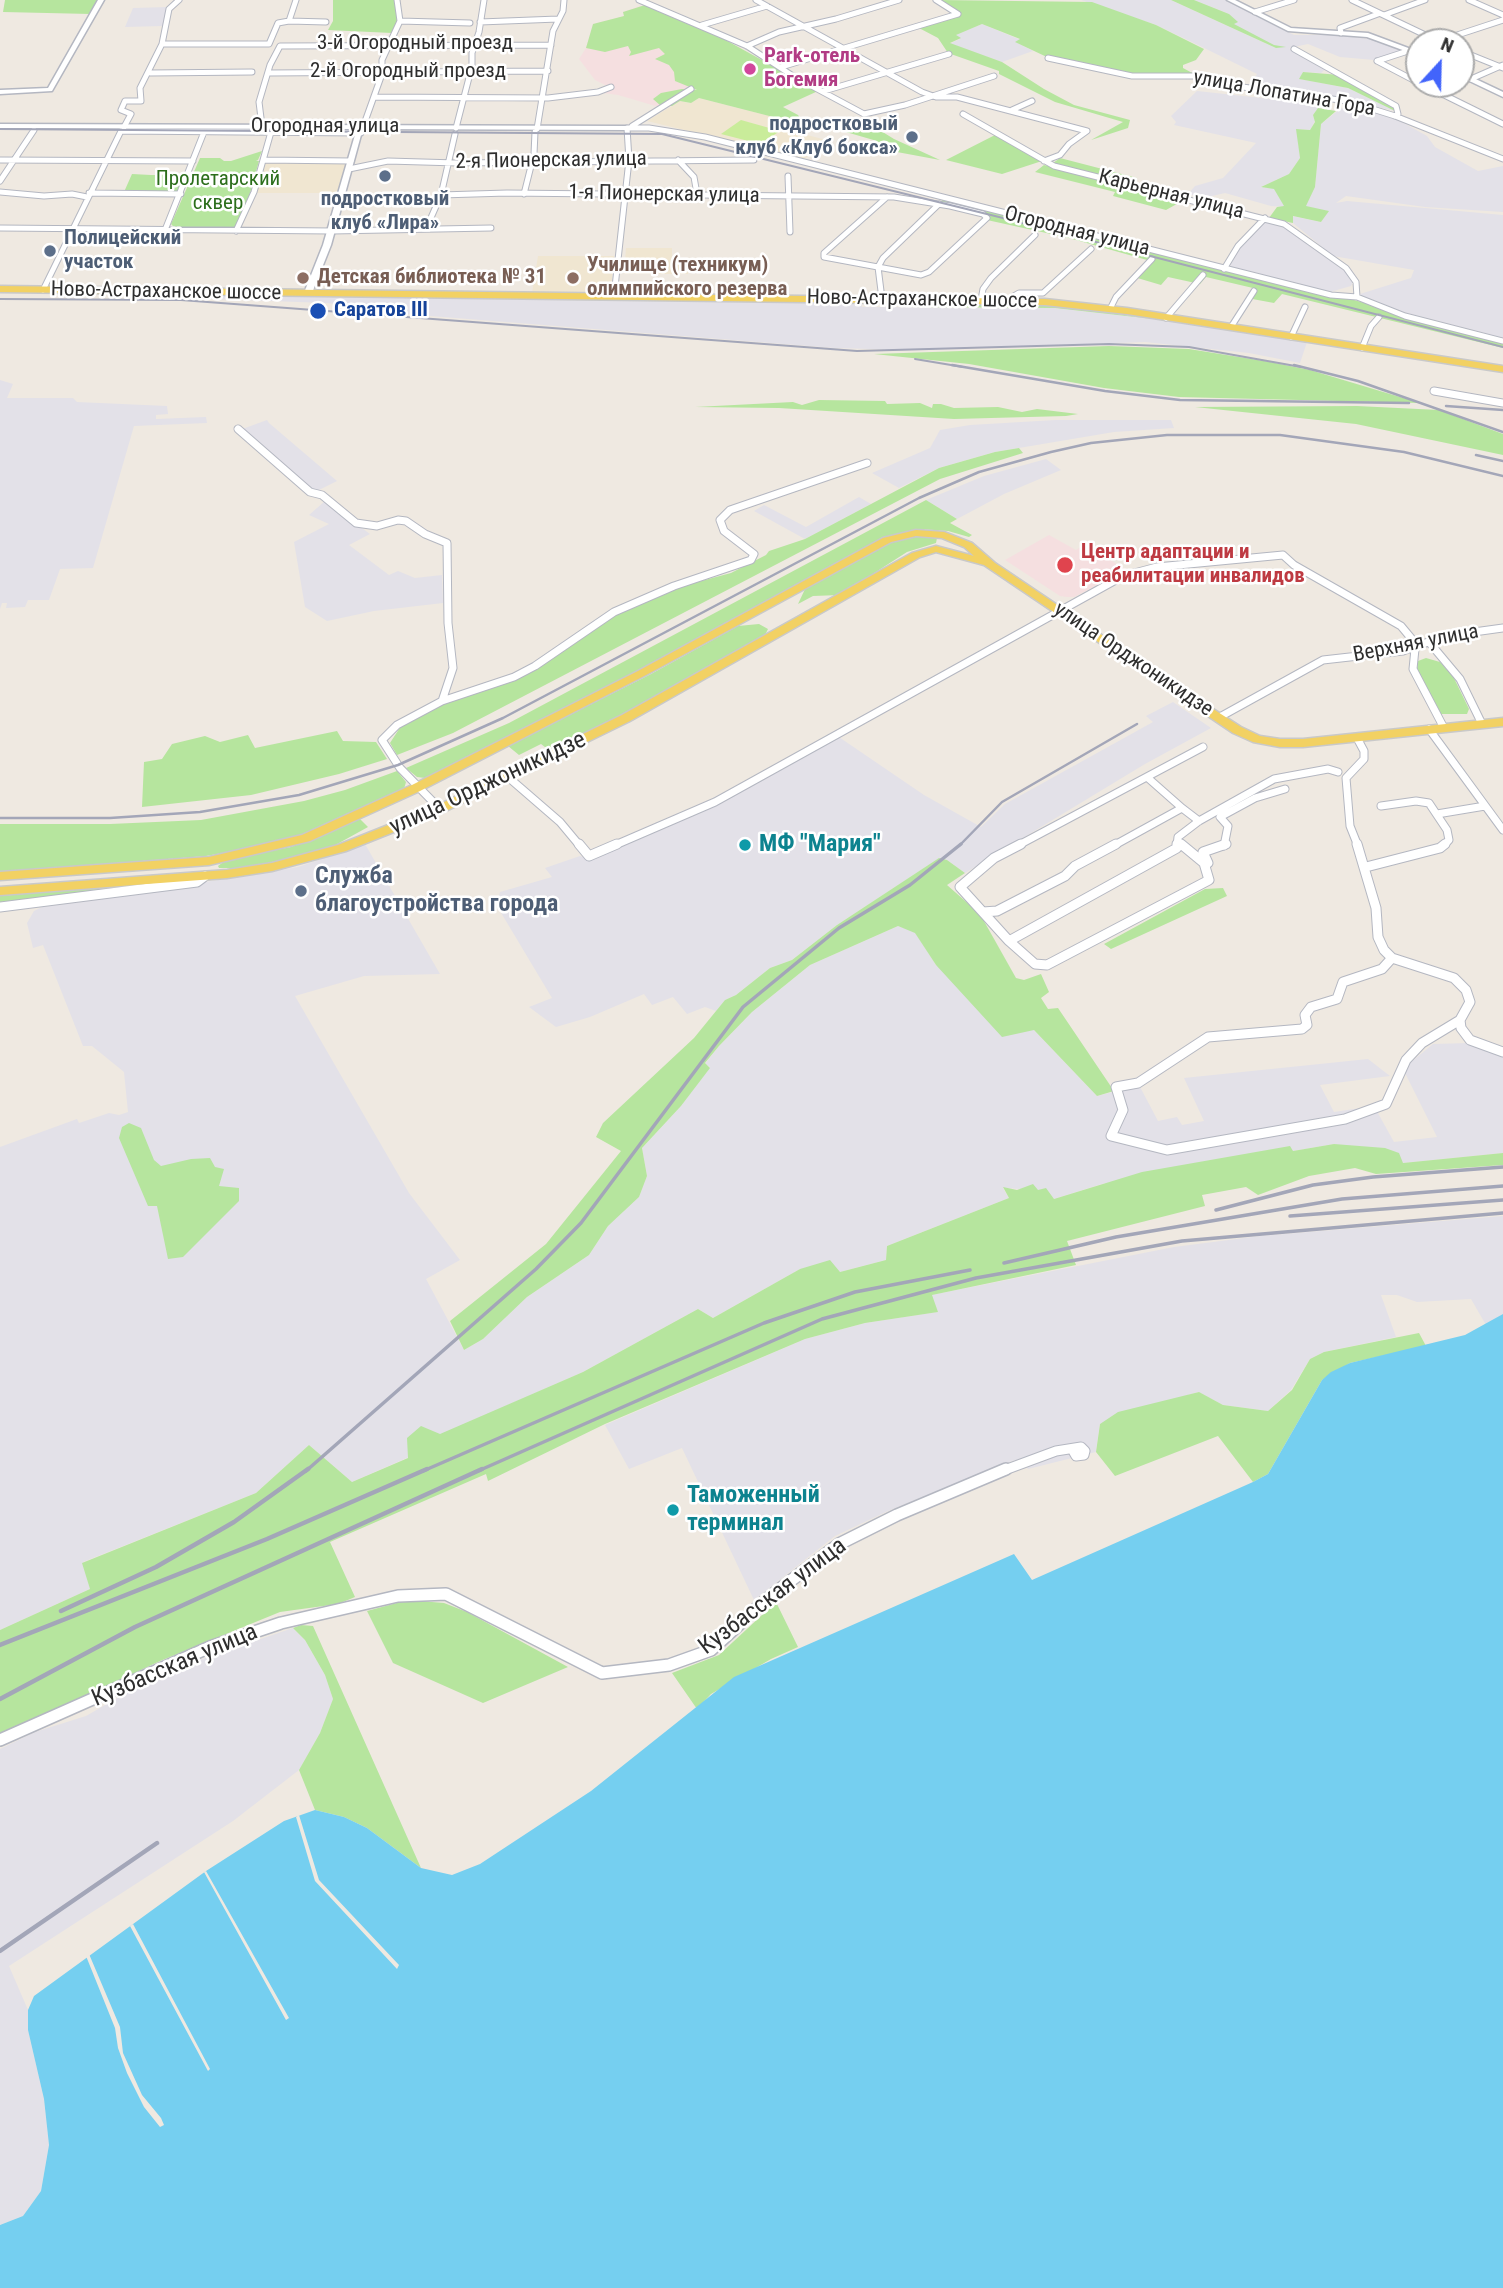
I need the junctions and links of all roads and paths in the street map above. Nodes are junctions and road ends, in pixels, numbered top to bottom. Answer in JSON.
{"nodes":[{"id":1,"x":101,"y":0,"type":"edge"},
{"id":2,"x":179,"y":0,"type":"edge"},
{"id":3,"x":296,"y":0,"type":"edge"},
{"id":4,"x":397,"y":0,"type":"edge"},
{"id":5,"x":484,"y":0,"type":"edge"},
{"id":6,"x":564,"y":0,"type":"edge"},
{"id":7,"x":639,"y":0,"type":"edge"},
{"id":8,"x":756,"y":0,"type":"edge"},
{"id":9,"x":899,"y":0,"type":"edge"},
{"id":10,"x":936,"y":0,"type":"edge"},
{"id":11,"x":1230,"y":0,"type":"edge"},
{"id":12,"x":1294,"y":0,"type":"edge"},
{"id":13,"x":1352,"y":0,"type":"edge"},
{"id":14,"x":1425,"y":0,"type":"edge"},
{"id":15,"x":1469,"y":0,"type":"edge"},
{"id":16,"x":767,"y":6,"type":"junction"},
{"id":17,"x":1255,"y":12,"type":"junction"},
{"id":18,"x":1381,"y":15,"type":"junction"},
{"id":19,"x":1503,"y":17,"type":"edge"},
{"id":20,"x":558,"y":19,"type":"junction"},
{"id":21,"x":289,"y":21,"type":"junction"},
{"id":22,"x":400,"y":21,"type":"junction"},
{"id":23,"x":326,"y":22,"type":"dead end"},
{"id":24,"x":480,"y":22,"type":"junction"},
{"id":25,"x":470,"y":23,"type":"dead end"},
{"id":26,"x":702,"y":25,"type":"junction"},
{"id":27,"x":804,"y":27,"type":"junction"},
{"id":28,"x":1409,"y":28,"type":"edge"},
{"id":29,"x":1475,"y":28,"type":"edge"},
{"id":30,"x":1341,"y":33,"type":"junction"},
{"id":31,"x":162,"y":44,"type":"junction"},
{"id":32,"x":389,"y":45,"type":"junction"},
{"id":33,"x":475,"y":45,"type":"junction"},
{"id":34,"x":551,"y":45,"type":"junction"},
{"id":35,"x":747,"y":46,"type":"junction"},
{"id":36,"x":848,"y":48,"type":"junction"},
{"id":37,"x":1405,"y":48,"type":"edge"},
{"id":38,"x":1294,"y":49,"type":"dead end"},
{"id":39,"x":1405,"y":52,"type":"edge"},
{"id":40,"x":949,"y":54,"type":"dead end"},
{"id":41,"x":1475,"y":56,"type":"edge"},
{"id":42,"x":1048,"y":58,"type":"dead end"},
{"id":43,"x":781,"y":67,"type":"junction"},
{"id":44,"x":1502,"y":67,"type":"edge"},
{"id":45,"x":381,"y":71,"type":"junction"},
{"id":46,"x":470,"y":71,"type":"junction"},
{"id":47,"x":548,"y":71,"type":"junction"},
{"id":48,"x":252,"y":72,"type":"dead end"},
{"id":49,"x":150,"y":73,"type":"junction"},
{"id":50,"x":269,"y":73,"type":"junction"},
{"id":51,"x":888,"y":73,"type":"junction"},
{"id":52,"x":1405,"y":75,"type":"edge"},
{"id":53,"x":994,"y":76,"type":"dead end"},
{"id":54,"x":1475,"y":77,"type":"edge"},
{"id":55,"x":1475,"y":81,"type":"edge"},
{"id":56,"x":611,"y":87,"type":"dead end"},
{"id":57,"x":691,"y":89,"type":"dead end"},
{"id":58,"x":824,"y":91,"type":"junction"},
{"id":59,"x":0,"y":92,"type":"edge"},
{"id":60,"x":1503,"y":94,"type":"edge"},
{"id":61,"x":932,"y":96,"type":"junction"},
{"id":62,"x":373,"y":97,"type":"junction"},
{"id":63,"x":463,"y":97,"type":"junction"},
{"id":64,"x":543,"y":98,"type":"junction"},
{"id":65,"x":1451,"y":98,"type":"edge"},
{"id":66,"x":1032,"y":101,"type":"dead end"},
{"id":67,"x":1012,"y":110,"type":"junction"},
{"id":68,"x":963,"y":114,"type":"dead end"},
{"id":69,"x":1395,"y":116,"type":"junction"},
{"id":70,"x":641,"y":122,"type":"junction"},
{"id":71,"x":1503,"y":124,"type":"edge"},
{"id":72,"x":0,"y":126,"type":"edge"},
{"id":73,"x":257,"y":127,"type":"junction"},
{"id":74,"x":627,"y":128,"type":"junction"},
{"id":75,"x":649,"y":128,"type":"junction"},
{"id":76,"x":122,"y":129,"type":"junction"},
{"id":77,"x":34,"y":130,"type":"dead end"},
{"id":78,"x":362,"y":130,"type":"junction"},
{"id":79,"x":455,"y":131,"type":"junction"},
{"id":80,"x":536,"y":131,"type":"junction"},
{"id":81,"x":204,"y":132,"type":"junction"},
{"id":82,"x":271,"y":132,"type":"junction"},
{"id":83,"x":1503,"y":159,"type":"edge"},
{"id":84,"x":0,"y":160,"type":"edge"},
{"id":85,"x":15,"y":160,"type":"junction"},
{"id":86,"x":107,"y":160,"type":"junction"},
{"id":87,"x":193,"y":160,"type":"junction"},
{"id":88,"x":263,"y":160,"type":"junction"},
{"id":89,"x":629,"y":160,"type":"junction"},
{"id":90,"x":678,"y":160,"type":"junction"},
{"id":91,"x":754,"y":160,"type":"dead end"},
{"id":92,"x":532,"y":161,"type":"junction"},
{"id":93,"x":1044,"y":161,"type":"junction"},
{"id":94,"x":447,"y":162,"type":"junction"},
{"id":95,"x":350,"y":165,"type":"junction"},
{"id":96,"x":788,"y":176,"type":"dead end"},
{"id":97,"x":0,"y":181,"type":"edge"},
{"id":98,"x":0,"y":192,"type":"edge"},
{"id":99,"x":181,"y":194,"type":"junction"},
{"id":100,"x":524,"y":194,"type":"junction"},
{"id":101,"x":697,"y":194,"type":"junction"},
{"id":102,"x":88,"y":195,"type":"junction"},
{"id":103,"x":441,"y":195,"type":"junction"},
{"id":104,"x":625,"y":195,"type":"junction"},
{"id":105,"x":934,"y":195,"type":"junction"},
{"id":106,"x":788,"y":196,"type":"junction"},
{"id":107,"x":887,"y":197,"type":"junction"},
{"id":108,"x":940,"y":205,"type":"junction"},
{"id":109,"x":1265,"y":218,"type":"junction"},
{"id":110,"x":0,"y":228,"type":"edge"},
{"id":111,"x":491,"y":228,"type":"dead end"},
{"id":112,"x":72,"y":229,"type":"junction"},
{"id":113,"x":426,"y":229,"type":"junction"},
{"id":114,"x":164,"y":230,"type":"junction"},
{"id":115,"x":236,"y":230,"type":"junction"},
{"id":116,"x":332,"y":231,"type":"junction"},
{"id":117,"x":790,"y":232,"type":"dead end"},
{"id":118,"x":1035,"y":235,"type":"dead end"},
{"id":119,"x":1091,"y":248,"type":"dead end"},
{"id":120,"x":1152,"y":259,"type":"dead end"},
{"id":121,"x":878,"y":267,"type":"junction"},
{"id":122,"x":1224,"y":269,"type":"junction"},
{"id":123,"x":1203,"y":275,"type":"dead end"},
{"id":124,"x":0,"y":289,"type":"edge"},
{"id":125,"x":43,"y":290,"type":"junction"},
{"id":126,"x":1254,"y":291,"type":"dead end"},
{"id":127,"x":308,"y":293,"type":"junction"},
{"id":128,"x":614,"y":296,"type":"junction"},
{"id":129,"x":1357,"y":298,"type":"junction"},
{"id":130,"x":882,"y":299,"type":"junction"},
{"id":131,"x":981,"y":300,"type":"junction"},
{"id":132,"x":1012,"y":301,"type":"junction"},
{"id":133,"x":1305,"y":307,"type":"dead end"},
{"id":134,"x":1110,"y":309,"type":"junction"},
{"id":135,"x":1379,"y":317,"type":"dead end"},
{"id":136,"x":1166,"y":318,"type":"junction"},
{"id":137,"x":1231,"y":327,"type":"junction"},
{"id":138,"x":1291,"y":337,"type":"junction"},
{"id":139,"x":1503,"y":341,"type":"edge"},
{"id":140,"x":1362,"y":348,"type":"junction"},
{"id":141,"x":1503,"y":369,"type":"edge"},
{"id":142,"x":1434,"y":391,"type":"dead end"},
{"id":143,"x":1503,"y":403,"type":"edge"},
{"id":144,"x":239,"y":429,"type":"dead end"},
{"id":145,"x":866,"y":463,"type":"dead end"},
{"id":146,"x":933,"y":533,"type":"junction"},
{"id":147,"x":936,"y":549,"type":"junction"},
{"id":148,"x":991,"y":565,"type":"junction"},
{"id":149,"x":1060,"y":610,"type":"junction"},
{"id":150,"x":1503,"y":628,"type":"edge"},
{"id":151,"x":1429,"y":642,"type":"junction"},
{"id":152,"x":1415,"y":649,"type":"junction"},
{"id":153,"x":442,"y":701,"type":"junction"},
{"id":154,"x":1218,"y":718,"type":"junction"},
{"id":155,"x":1503,"y":722,"type":"edge"},
{"id":156,"x":1482,"y":724,"type":"junction"},
{"id":157,"x":1444,"y":728,"type":"junction"},
{"id":158,"x":1429,"y":729,"type":"junction"},
{"id":159,"x":1357,"y":738,"type":"junction"},
{"id":160,"x":1203,"y":747,"type":"dead end"},
{"id":161,"x":1338,"y":772,"type":"dead end"},
{"id":162,"x":508,"y":777,"type":"junction"},
{"id":163,"x":1149,"y":778,"type":"junction"},
{"id":164,"x":416,"y":788,"type":"junction"},
{"id":165,"x":1285,"y":789,"type":"dead end"},
{"id":166,"x":1381,"y":806,"type":"dead end"},
{"id":167,"x":1485,"y":806,"type":"junction"},
{"id":168,"x":1182,"y":808,"type":"junction"},
{"id":169,"x":440,"y":809,"type":"junction"},
{"id":170,"x":1437,"y":814,"type":"junction"},
{"id":171,"x":1199,"y":821,"type":"junction"},
{"id":172,"x":1503,"y":830,"type":"edge"},
{"id":173,"x":1178,"y":841,"type":"junction"},
{"id":174,"x":209,"y":861,"type":"junction"},
{"id":175,"x":1208,"y":863,"type":"dead end"},
{"id":176,"x":1366,"y":867,"type":"junction"},
{"id":177,"x":0,"y":876,"type":"edge"},
{"id":178,"x":205,"y":876,"type":"junction"},
{"id":179,"x":0,"y":891,"type":"edge"},
{"id":180,"x":0,"y":907,"type":"edge"},
{"id":181,"x":983,"y":912,"type":"junction"},
{"id":182,"x":1009,"y":940,"type":"junction"},
{"id":183,"x":1392,"y":958,"type":"junction"},
{"id":184,"x":1460,"y":1020,"type":"junction"},
{"id":185,"x":1503,"y":1052,"type":"edge"},
{"id":186,"x":1072,"y":1449,"type":"dead end"},
{"id":187,"x":0,"y":1740,"type":"edge"}],
"edges":[{"from":1,"to":59,"type":"street"},
{"from":2,"to":31,"type":"street"},
{"from":3,"to":21,"type":"street"},
{"from":4,"to":22,"type":"street"},
{"from":5,"to":24,"type":"street"},
{"from":6,"to":20,"type":"street"},
{"from":7,"to":26,"type":"street"},
{"from":8,"to":16,"type":"street"},
{"from":9,"to":27,"type":"street"},
{"from":10,"to":36,"type":"street"},
{"from":11,"to":17,"type":"street"},
{"from":12,"to":17,"type":"street"},
{"from":13,"to":18,"type":"street"},
{"from":14,"to":18,"type":"street"},
{"from":15,"to":19,"type":"street"},
{"from":16,"to":26,"type":"street"},
{"from":16,"to":27,"type":"street"},
{"from":17,"to":30,"type":"street"},
{"from":18,"to":28,"type":"street"},
{"from":18,"to":30,"type":"street"},
{"from":19,"to":29,"type":"street"},
{"from":20,"to":24,"type":"street"},
{"from":20,"to":34,"type":"street"},
{"from":21,"to":23,"type":"street"},
{"from":21,"to":31,"type":"street"},
{"from":22,"to":25,"type":"street"},
{"from":22,"to":32,"type":"street"},
{"from":24,"to":33,"type":"street"},
{"from":26,"to":35,"type":"street"},
{"from":27,"to":35,"type":"street"},
{"from":27,"to":36,"type":"street"},
{"from":30,"to":37,"type":"street"},
{"from":31,"to":49,"type":"street"},
{"from":32,"to":33,"type":"street","name":"3-й Огородный проезд"},
{"from":32,"to":45,"type":"street"},
{"from":32,"to":50,"type":"street","name":"3-й Огородный проезд"},
{"from":33,"to":34,"type":"street","name":"3-й Огородный проезд"},
{"from":33,"to":46,"type":"street"},
{"from":34,"to":47,"type":"street"},
{"from":35,"to":43,"type":"street"},
{"from":36,"to":43,"type":"street"},
{"from":36,"to":51,"type":"street"},
{"from":38,"to":69,"type":"street"},
{"from":39,"to":52,"type":"street"},
{"from":40,"to":51,"type":"street"},
{"from":41,"to":44,"type":"street"},
{"from":42,"to":69,"type":"street","name":"улица Лопатина Гора"},
{"from":43,"to":58,"type":"street"},
{"from":44,"to":54,"type":"street"},
{"from":45,"to":46,"type":"street","name":"2-й Огородный проезд"},
{"from":45,"to":50,"type":"street","name":"2-й Огородный проезд"},
{"from":45,"to":62,"type":"street"},
{"from":46,"to":47,"type":"street","name":"2-й Огородный проезд"},
{"from":46,"to":63,"type":"street"},
{"from":47,"to":64,"type":"street"},
{"from":48,"to":49,"type":"street"},
{"from":49,"to":76,"type":"street"},
{"from":50,"to":73,"type":"street"},
{"from":51,"to":58,"type":"street"},
{"from":51,"to":61,"type":"street"},
{"from":53,"to":61,"type":"street"},
{"from":55,"to":60,"type":"street"},
{"from":56,"to":64,"type":"street"},
{"from":57,"to":70,"type":"street"},
{"from":58,"to":61,"type":"street"},
{"from":61,"to":67,"type":"street"},
{"from":62,"to":63,"type":"street"},
{"from":62,"to":78,"type":"street"},
{"from":63,"to":64,"type":"street"},
{"from":63,"to":79,"type":"street"},
{"from":64,"to":80,"type":"street"},
{"from":65,"to":71,"type":"street"},
{"from":66,"to":67,"type":"street"},
{"from":67,"to":93,"type":"street"},
{"from":68,"to":93,"type":"street","name":"Карьерная улица"},
{"from":69,"to":83,"type":"street","name":"улица Лопатина Гора"},
{"from":70,"to":74,"type":"street"},
{"from":70,"to":75,"type":"street","name":"Огородная улица"},
{"from":72,"to":76,"type":"street","name":"Огородная улица"},
{"from":73,"to":76,"type":"street","name":"Огородная улица"},
{"from":73,"to":78,"type":"street","name":"Огородная улица"},
{"from":74,"to":75,"type":"street","name":"Огородная улица"},
{"from":74,"to":80,"type":"street","name":"Огородная улица"},
{"from":74,"to":89,"type":"street"},
{"from":75,"to":105,"type":"street","name":"Огородная улица"},
{"from":76,"to":81,"type":"street"},
{"from":76,"to":86,"type":"street"},
{"from":77,"to":85,"type":"street"},
{"from":78,"to":79,"type":"street","name":"Огородная улица"},
{"from":78,"to":82,"type":"street"},
{"from":78,"to":95,"type":"street"},
{"from":79,"to":80,"type":"street","name":"Огородная улица"},
{"from":79,"to":94,"type":"street"},
{"from":80,"to":92,"type":"street"},
{"from":81,"to":82,"type":"street"},
{"from":81,"to":87,"type":"street"},
{"from":82,"to":88,"type":"street"},
{"from":84,"to":85,"type":"street"},
{"from":85,"to":86,"type":"street"},
{"from":85,"to":97,"type":"street"},
{"from":86,"to":87,"type":"street"},
{"from":86,"to":102,"type":"street"},
{"from":87,"to":99,"type":"street"},
{"from":88,"to":95,"type":"street","name":"2-я Пионерская улица"},
{"from":88,"to":115,"type":"street"},
{"from":89,"to":90,"type":"street","name":"2-я Пионерская улица"},
{"from":89,"to":92,"type":"street","name":"2-я Пионерская улица"},
{"from":89,"to":104,"type":"street"},
{"from":90,"to":91,"type":"street","name":"2-я Пионерская улица"},
{"from":90,"to":101,"type":"street"},
{"from":92,"to":94,"type":"street","name":"2-я Пионерская улица"},
{"from":92,"to":100,"type":"street"},
{"from":93,"to":109,"type":"street","name":"Карьерная улица"},
{"from":94,"to":95,"type":"street","name":"2-я Пионерская улица"},
{"from":94,"to":103,"type":"street"},
{"from":95,"to":116,"type":"street"},
{"from":96,"to":106,"type":"street"},
{"from":98,"to":102,"type":"street"},
{"from":99,"to":102,"type":"street"},
{"from":99,"to":114,"type":"street"},
{"from":100,"to":103,"type":"street","name":"1-я Пионерская улица"},
{"from":100,"to":104,"type":"street","name":"1-я Пионерская улица"},
{"from":101,"to":104,"type":"street","name":"1-я Пионерская улица"},
{"from":101,"to":106,"type":"street","name":"1-я Пионерская улица"},
{"from":102,"to":112,"type":"street"},
{"from":103,"to":113,"type":"street"},
{"from":104,"to":128,"type":"street"},
{"from":105,"to":108,"type":"street"},
{"from":105,"to":122,"type":"street","name":"Огородная улица"},
{"from":106,"to":107,"type":"street","name":"1-я Пионерская улица"},
{"from":106,"to":117,"type":"street"},
{"from":107,"to":108,"type":"street","name":"1-я Пионерская улица"},
{"from":107,"to":121,"type":"street"},
{"from":108,"to":121,"type":"street"},
{"from":108,"to":121,"type":"street","name":"1-я Пионерская улица"},
{"from":109,"to":122,"type":"street"},
{"from":109,"to":129,"type":"street","name":"Карьерная улица"},
{"from":110,"to":112,"type":"street"},
{"from":111,"to":113,"type":"street"},
{"from":112,"to":114,"type":"street"},
{"from":112,"to":125,"type":"street"},
{"from":113,"to":116,"type":"street"},
{"from":114,"to":115,"type":"street"},
{"from":115,"to":116,"type":"street"},
{"from":116,"to":127,"type":"street"},
{"from":118,"to":131,"type":"street"},
{"from":119,"to":132,"type":"street"},
{"from":120,"to":134,"type":"street"},
{"from":121,"to":130,"type":"street"},
{"from":122,"to":129,"type":"street","name":"Огородная улица"},
{"from":123,"to":136,"type":"street"},
{"from":124,"to":125,"type":"main road","name":"Ново-Астраханское шоссе"},
{"from":125,"to":127,"type":"main road","name":"Ново-Астраханское шоссе"},
{"from":126,"to":137,"type":"street"},
{"from":127,"to":128,"type":"main road","name":"Ново-Астраханское шоссе"},
{"from":128,"to":130,"type":"main road","name":"Ново-Астраханское шоссе"},
{"from":129,"to":139,"type":"street","name":"Огородная улица"},
{"from":130,"to":131,"type":"main road","name":"Ново-Астраханское шоссе"},
{"from":131,"to":132,"type":"main road","name":"Ново-Астраханское шоссе"},
{"from":132,"to":134,"type":"main road","name":"Ново-Астраханское шоссе"},
{"from":133,"to":138,"type":"street"},
{"from":134,"to":136,"type":"main road","name":"Ново-Астраханское шоссе"},
{"from":135,"to":140,"type":"street"},
{"from":136,"to":137,"type":"main road","name":"Ново-Астраханское шоссе"},
{"from":137,"to":138,"type":"main road","name":"Ново-Астраханское шоссе"},
{"from":138,"to":140,"type":"main road","name":"Ново-Астраханское шоссе"},
{"from":140,"to":141,"type":"main road","name":"Ново-Астраханское шоссе"},
{"from":142,"to":143,"type":"street"},
{"from":144,"to":153,"type":"street"},
{"from":145,"to":153,"type":"street"},
{"from":146,"to":147,"type":"main road"},
{"from":146,"to":148,"type":"main road","name":"улица Орджоникидзе"},
{"from":146,"to":164,"type":"main road","name":"улица Орджоникидзе"},
{"from":147,"to":148,"type":"main road","name":"улица Орджоникидзе"},
{"from":147,"to":162,"type":"main road","name":"улица Орджоникидзе"},
{"from":148,"to":149,"type":"main road","name":"улица Орджоникидзе"},
{"from":149,"to":152,"type":"street"},
{"from":149,"to":154,"type":"main road","name":"улица Орджоникидзе"},
{"from":149,"to":162,"type":"street"},
{"from":150,"to":151,"type":"street","name":"Верхняя улица"},
{"from":151,"to":152,"type":"street","name":"Верхняя улица"},
{"from":151,"to":156,"type":"street"},
{"from":152,"to":154,"type":"street","name":"Верхняя улица"},
{"from":152,"to":157,"type":"street"},
{"from":153,"to":164,"type":"street"},
{"from":154,"to":159,"type":"main road","name":"улица Орджоникидзе"},
{"from":155,"to":156,"type":"main road"},
{"from":156,"to":157,"type":"main road"},
{"from":157,"to":158,"type":"main road"},
{"from":158,"to":159,"type":"main road"},
{"from":158,"to":167,"type":"street"},
{"from":159,"to":176,"type":"street"},
{"from":160,"to":163,"type":"street"},
{"from":161,"to":171,"type":"street"},
{"from":162,"to":169,"type":"main road","name":"улица Орджоникидзе"},
{"from":163,"to":168,"type":"street"},
{"from":163,"to":181,"type":"street"},
{"from":164,"to":169,"type":"street"},
{"from":164,"to":174,"type":"main road","name":"улица Орджоникидзе"},
{"from":165,"to":175,"type":"street"},
{"from":166,"to":170,"type":"street"},
{"from":167,"to":170,"type":"street"},
{"from":167,"to":172,"type":"street"},
{"from":168,"to":171,"type":"street"},
{"from":168,"to":181,"type":"street"},
{"from":169,"to":178,"type":"main road","name":"улица Орджоникидзе"},
{"from":170,"to":176,"type":"street"},
{"from":171,"to":173,"type":"street"},
{"from":173,"to":182,"type":"street"},
{"from":173,"to":182,"type":"street"},
{"from":174,"to":177,"type":"main road","name":"улица Орджоникидзе"},
{"from":174,"to":178,"type":"main road"},
{"from":176,"to":183,"type":"street"},
{"from":178,"to":179,"type":"main road","name":"улица Орджоникидзе"},
{"from":178,"to":180,"type":"street"},
{"from":181,"to":182,"type":"street"},
{"from":183,"to":184,"type":"street"},
{"from":183,"to":184,"type":"street"},
{"from":184,"to":185,"type":"street"},
{"from":186,"to":187,"type":"street","name":"Кузбасская улица"}]}
